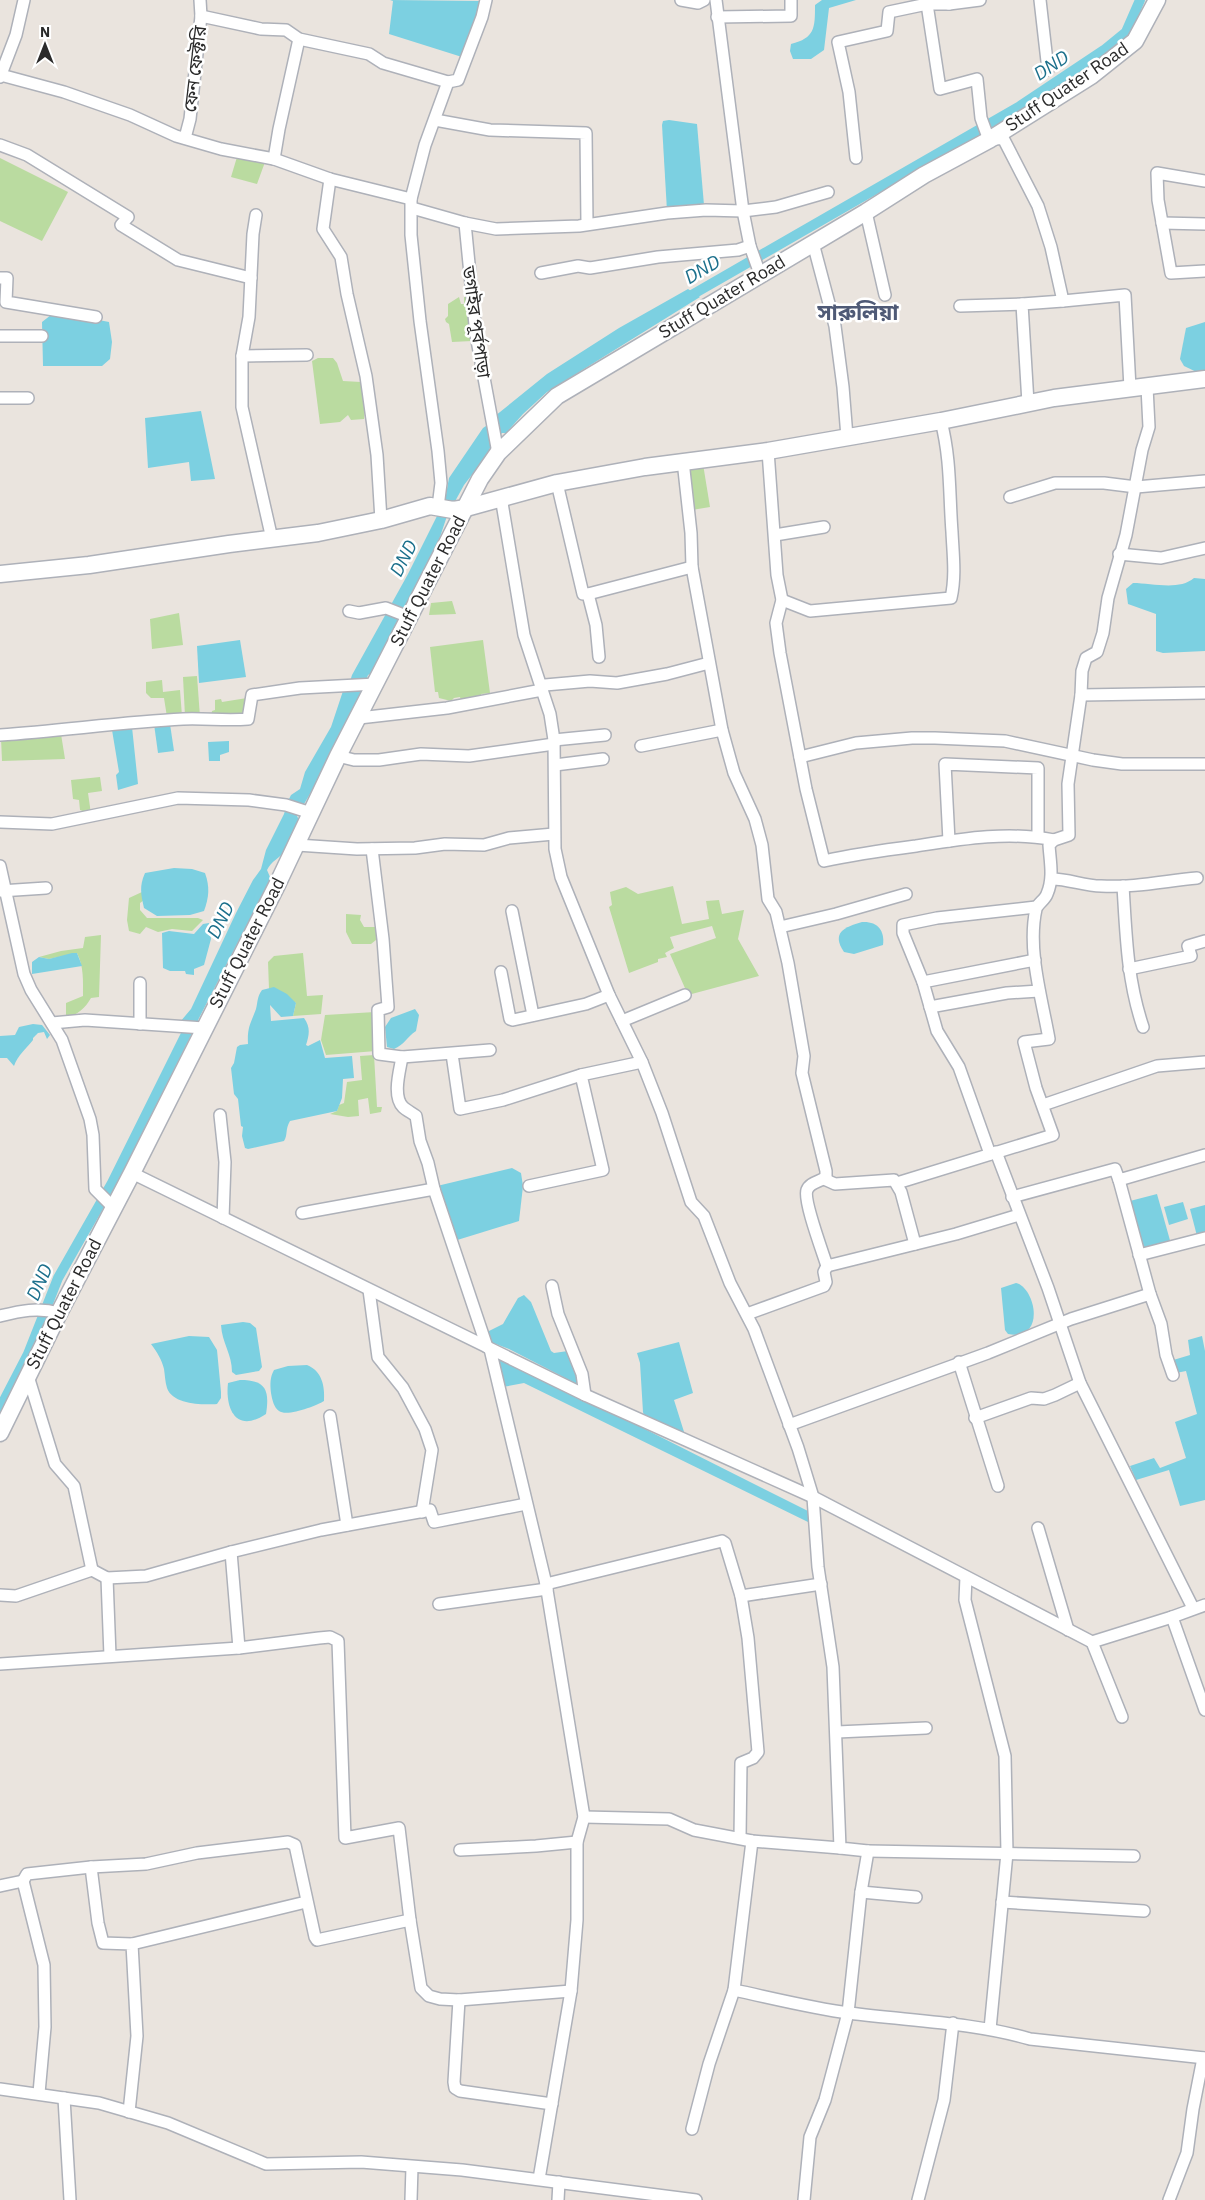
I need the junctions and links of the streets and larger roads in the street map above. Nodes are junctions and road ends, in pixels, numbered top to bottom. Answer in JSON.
{"nodes":[{"id":1,"x":24,"y":0,"type":"edge"},
{"id":2,"x":200,"y":0,"type":"edge"},
{"id":3,"x":486,"y":0,"type":"edge"},
{"id":4,"x":681,"y":0,"type":"edge"},
{"id":5,"x":704,"y":0,"type":"edge"},
{"id":6,"x":716,"y":0,"type":"edge"},
{"id":7,"x":791,"y":0,"type":"edge"},
{"id":8,"x":980,"y":0,"type":"edge"},
{"id":9,"x":1040,"y":0,"type":"edge"},
{"id":10,"x":1157,"y":0,"type":"edge"},
{"id":11,"x":949,"y":2,"type":"edge"},
{"id":12,"x":927,"y":4,"type":"junction"},
{"id":13,"x":201,"y":16,"type":"junction"},
{"id":14,"x":718,"y":17,"type":"junction"},
{"id":15,"x":299,"y":39,"type":"junction"},
{"id":16,"x":3,"y":61,"type":"edge"},
{"id":17,"x":1048,"y":70,"type":"dead end"},
{"id":18,"x":0,"y":76,"type":"edge"},
{"id":19,"x":448,"y":82,"type":"junction"},
{"id":20,"x":435,"y":120,"type":"junction"},
{"id":21,"x":185,"y":138,"type":"junction"},
{"id":22,"x":989,"y":140,"type":"junction"},
{"id":23,"x":0,"y":145,"type":"edge"},
{"id":24,"x":856,"y":158,"type":"dead end"},
{"id":25,"x":274,"y":159,"type":"junction"},
{"id":26,"x":330,"y":179,"type":"junction"},
{"id":27,"x":1205,"y":181,"type":"edge"},
{"id":28,"x":828,"y":192,"type":"dead end"},
{"id":29,"x":412,"y":204,"type":"junction"},
{"id":30,"x":743,"y":211,"type":"junction"},
{"id":31,"x":866,"y":212,"type":"junction"},
{"id":32,"x":256,"y":215,"type":"dead end"},
{"id":33,"x":465,"y":223,"type":"junction"},
{"id":34,"x":1162,"y":223,"type":"junction"},
{"id":35,"x":587,"y":224,"type":"junction"},
{"id":36,"x":1205,"y":224,"type":"edge"},
{"id":37,"x":813,"y":243,"type":"junction"},
{"id":38,"x":750,"y":246,"type":"junction"},
{"id":39,"x":1205,"y":272,"type":"edge"},
{"id":40,"x":541,"y":273,"type":"dead end"},
{"id":41,"x":760,"y":274,"type":"junction"},
{"id":42,"x":0,"y":278,"type":"edge"},
{"id":43,"x":251,"y":278,"type":"junction"},
{"id":44,"x":885,"y":295,"type":"dead end"},
{"id":45,"x":1063,"y":301,"type":"junction"},
{"id":46,"x":1022,"y":304,"type":"junction"},
{"id":47,"x":960,"y":306,"type":"dead end"},
{"id":48,"x":96,"y":317,"type":"dead end"},
{"id":49,"x":0,"y":336,"type":"edge"},
{"id":50,"x":42,"y":336,"type":"dead end"},
{"id":51,"x":307,"y":355,"type":"dead end"},
{"id":52,"x":242,"y":356,"type":"junction"},
{"id":53,"x":1205,"y":379,"type":"edge"},
{"id":54,"x":1147,"y":387,"type":"junction"},
{"id":55,"x":1130,"y":388,"type":"junction"},
{"id":56,"x":0,"y":398,"type":"edge"},
{"id":57,"x":28,"y":398,"type":"dead end"},
{"id":58,"x":1028,"y":403,"type":"junction"},
{"id":59,"x":941,"y":421,"type":"junction"},
{"id":60,"x":847,"y":437,"type":"junction"},
{"id":61,"x":497,"y":448,"type":"junction"},
{"id":62,"x":768,"y":451,"type":"junction"},
{"id":63,"x":683,"y":461,"type":"junction"},
{"id":64,"x":1205,"y":481,"type":"edge"},
{"id":65,"x":557,"y":483,"type":"junction"},
{"id":66,"x":1136,"y":487,"type":"junction"},
{"id":67,"x":501,"y":497,"type":"junction"},
{"id":68,"x":1010,"y":497,"type":"dead end"},
{"id":69,"x":447,"y":508,"type":"junction"},
{"id":70,"x":381,"y":520,"type":"junction"},
{"id":71,"x":824,"y":528,"type":"dead end"},
{"id":72,"x":775,"y":535,"type":"junction"},
{"id":73,"x":272,"y":539,"type":"junction"},
{"id":74,"x":1205,"y":548,"type":"edge"},
{"id":75,"x":1119,"y":554,"type":"junction"},
{"id":76,"x":692,"y":567,"type":"junction"},
{"id":77,"x":0,"y":574,"type":"edge"},
{"id":78,"x":588,"y":594,"type":"junction"},
{"id":79,"x":782,"y":600,"type":"junction"},
{"id":80,"x":350,"y":611,"type":"dead end"},
{"id":81,"x":406,"y":616,"type":"junction"},
{"id":82,"x":599,"y":657,"type":"dead end"},
{"id":83,"x":709,"y":663,"type":"junction"},
{"id":84,"x":370,"y":684,"type":"junction"},
{"id":85,"x":542,"y":690,"type":"junction"},
{"id":86,"x":1205,"y":693,"type":"edge"},
{"id":87,"x":1081,"y":695,"type":"junction"},
{"id":88,"x":359,"y":718,"type":"junction"},
{"id":89,"x":722,"y":730,"type":"junction"},
{"id":90,"x":0,"y":735,"type":"edge"},
{"id":91,"x":605,"y":735,"type":"dead end"},
{"id":92,"x":554,"y":742,"type":"junction"},
{"id":93,"x":641,"y":746,"type":"dead end"},
{"id":94,"x":1038,"y":748,"type":"junction"},
{"id":95,"x":338,"y":756,"type":"junction"},
{"id":96,"x":1071,"y":756,"type":"junction"},
{"id":97,"x":800,"y":758,"type":"junction"},
{"id":98,"x":603,"y":760,"type":"dead end"},
{"id":99,"x":1205,"y":764,"type":"edge"},
{"id":100,"x":555,"y":765,"type":"junction"},
{"id":101,"x":1038,"y":768,"type":"junction"},
{"id":102,"x":306,"y":811,"type":"junction"},
{"id":103,"x":0,"y":822,"type":"edge"},
{"id":104,"x":554,"y":834,"type":"junction"},
{"id":105,"x":1038,"y":837,"type":"junction"},
{"id":106,"x":1054,"y":840,"type":"junction"},
{"id":107,"x":949,"y":841,"type":"junction"},
{"id":108,"x":297,"y":845,"type":"junction"},
{"id":109,"x":372,"y":849,"type":"junction"},
{"id":110,"x":0,"y":866,"type":"edge"},
{"id":111,"x":1197,"y":878,"type":"dead end"},
{"id":112,"x":1052,"y":879,"type":"junction"},
{"id":113,"x":1123,"y":886,"type":"junction"},
{"id":114,"x":46,"y":888,"type":"dead end"},
{"id":115,"x":3,"y":891,"type":"edge"},
{"id":116,"x":906,"y":894,"type":"dead end"},
{"id":117,"x":1036,"y":907,"type":"junction"},
{"id":118,"x":512,"y":911,"type":"dead end"},
{"id":119,"x":780,"y":927,"type":"junction"},
{"id":120,"x":1205,"y":941,"type":"edge"},
{"id":121,"x":1035,"y":960,"type":"junction"},
{"id":122,"x":1129,"y":969,"type":"junction"},
{"id":123,"x":502,"y":972,"type":"dead end"},
{"id":124,"x":923,"y":982,"type":"junction"},
{"id":125,"x":140,"y":983,"type":"dead end"},
{"id":126,"x":1039,"y":991,"type":"junction"},
{"id":127,"x":609,"y":994,"type":"junction"},
{"id":128,"x":685,"y":995,"type":"dead end"},
{"id":129,"x":930,"y":1007,"type":"junction"},
{"id":130,"x":533,"y":1015,"type":"junction"},
{"id":131,"x":622,"y":1021,"type":"junction"},
{"id":132,"x":52,"y":1023,"type":"junction"},
{"id":133,"x":140,"y":1024,"type":"junction"},
{"id":134,"x":200,"y":1027,"type":"junction"},
{"id":135,"x":1143,"y":1027,"type":"dead end"},
{"id":136,"x":490,"y":1050,"type":"dead end"},
{"id":137,"x":452,"y":1054,"type":"junction"},
{"id":138,"x":402,"y":1056,"type":"junction"},
{"id":139,"x":642,"y":1062,"type":"junction"},
{"id":140,"x":1205,"y":1062,"type":"edge"},
{"id":141,"x":581,"y":1075,"type":"junction"},
{"id":142,"x":1043,"y":1105,"type":"junction"},
{"id":143,"x":220,"y":1115,"type":"dead end"},
{"id":144,"x":993,"y":1153,"type":"junction"},
{"id":145,"x":1205,"y":1155,"type":"edge"},
{"id":146,"x":132,"y":1173,"type":"junction"},
{"id":147,"x":824,"y":1179,"type":"junction"},
{"id":148,"x":1119,"y":1180,"type":"junction"},
{"id":149,"x":897,"y":1183,"type":"junction"},
{"id":150,"x":529,"y":1186,"type":"dead end"},
{"id":151,"x":434,"y":1188,"type":"junction"},
{"id":152,"x":1012,"y":1197,"type":"junction"},
{"id":153,"x":111,"y":1205,"type":"junction"},
{"id":154,"x":302,"y":1213,"type":"dead end"},
{"id":155,"x":1020,"y":1214,"type":"junction"},
{"id":156,"x":223,"y":1218,"type":"junction"},
{"id":157,"x":1205,"y":1238,"type":"edge"},
{"id":158,"x":915,"y":1244,"type":"junction"},
{"id":159,"x":1139,"y":1255,"type":"junction"},
{"id":160,"x":827,"y":1266,"type":"junction"},
{"id":161,"x":552,"y":1286,"type":"dead end"},
{"id":162,"x":369,"y":1290,"type":"junction"},
{"id":163,"x":1150,"y":1294,"type":"junction"},
{"id":164,"x":48,"y":1311,"type":"junction"},
{"id":165,"x":747,"y":1314,"type":"junction"},
{"id":166,"x":0,"y":1316,"type":"edge"},
{"id":167,"x":1061,"y":1324,"type":"junction"},
{"id":168,"x":488,"y":1348,"type":"junction"},
{"id":169,"x":959,"y":1362,"type":"junction"},
{"id":170,"x":1173,"y":1375,"type":"dead end"},
{"id":171,"x":28,"y":1376,"type":"junction"},
{"id":172,"x":1080,"y":1383,"type":"junction"},
{"id":173,"x":585,"y":1395,"type":"junction"},
{"id":174,"x":330,"y":1416,"type":"dead end"},
{"id":175,"x":976,"y":1418,"type":"junction"},
{"id":176,"x":789,"y":1425,"type":"junction"},
{"id":177,"x":0,"y":1433,"type":"edge"},
{"id":178,"x":998,"y":1486,"type":"dead end"},
{"id":179,"x":812,"y":1497,"type":"junction"},
{"id":180,"x":526,"y":1504,"type":"junction"},
{"id":181,"x":422,"y":1512,"type":"junction"},
{"id":182,"x":347,"y":1525,"type":"junction"},
{"id":183,"x":1038,"y":1528,"type":"dead end"},
{"id":184,"x":230,"y":1552,"type":"junction"},
{"id":185,"x":92,"y":1570,"type":"junction"},
{"id":186,"x":966,"y":1577,"type":"junction"},
{"id":187,"x":107,"y":1578,"type":"junction"},
{"id":188,"x":822,"y":1584,"type":"junction"},
{"id":189,"x":546,"y":1587,"type":"junction"},
{"id":190,"x":0,"y":1595,"type":"edge"},
{"id":191,"x":741,"y":1596,"type":"junction"},
{"id":192,"x":439,"y":1604,"type":"dead end"},
{"id":193,"x":1205,"y":1605,"type":"edge"},
{"id":194,"x":1193,"y":1608,"type":"junction"},
{"id":195,"x":1172,"y":1617,"type":"junction"},
{"id":196,"x":1068,"y":1630,"type":"junction"},
{"id":197,"x":1092,"y":1642,"type":"junction"},
{"id":198,"x":238,"y":1648,"type":"junction"},
{"id":199,"x":110,"y":1656,"type":"junction"},
{"id":200,"x":0,"y":1664,"type":"edge"},
{"id":201,"x":1205,"y":1710,"type":"edge"},
{"id":202,"x":1122,"y":1717,"type":"dead end"},
{"id":203,"x":926,"y":1728,"type":"dead end"},
{"id":204,"x":837,"y":1732,"type":"junction"},
{"id":205,"x":584,"y":1817,"type":"junction"},
{"id":206,"x":740,"y":1838,"type":"junction"},
{"id":207,"x":752,"y":1841,"type":"junction"},
{"id":208,"x":577,"y":1842,"type":"junction"},
{"id":209,"x":840,"y":1848,"type":"junction"},
{"id":210,"x":460,"y":1850,"type":"dead end"},
{"id":211,"x":868,"y":1851,"type":"junction"},
{"id":212,"x":1007,"y":1853,"type":"junction"},
{"id":213,"x":1134,"y":1856,"type":"dead end"},
{"id":214,"x":91,"y":1867,"type":"junction"},
{"id":215,"x":22,"y":1881,"type":"junction"},
{"id":216,"x":0,"y":1886,"type":"edge"},
{"id":217,"x":861,"y":1892,"type":"junction"},
{"id":218,"x":916,"y":1897,"type":"dead end"},
{"id":219,"x":306,"y":1902,"type":"junction"},
{"id":220,"x":1002,"y":1902,"type":"junction"},
{"id":221,"x":1144,"y":1911,"type":"dead end"},
{"id":222,"x":410,"y":1920,"type":"junction"},
{"id":223,"x":132,"y":1944,"type":"junction"},
{"id":224,"x":734,"y":1990,"type":"junction"},
{"id":225,"x":571,"y":1991,"type":"junction"},
{"id":226,"x":459,"y":2000,"type":"junction"},
{"id":227,"x":848,"y":2013,"type":"junction"},
{"id":228,"x":953,"y":2023,"type":"junction"},
{"id":229,"x":990,"y":2029,"type":"junction"},
{"id":230,"x":1204,"y":2058,"type":"edge"},
{"id":231,"x":0,"y":2089,"type":"edge"},
{"id":232,"x":40,"y":2093,"type":"junction"},
{"id":233,"x":64,"y":2098,"type":"junction"},
{"id":234,"x":552,"y":2104,"type":"junction"},
{"id":235,"x":129,"y":2112,"type":"junction"},
{"id":236,"x":692,"y":2129,"type":"dead end"},
{"id":237,"x":412,"y":2167,"type":"junction"},
{"id":238,"x":538,"y":2179,"type":"junction"},
{"id":239,"x":559,"y":2182,"type":"junction"},
{"id":240,"x":70,"y":2200,"type":"edge"},
{"id":241,"x":411,"y":2200,"type":"edge"},
{"id":242,"x":558,"y":2200,"type":"edge"},
{"id":243,"x":696,"y":2200,"type":"edge"},
{"id":244,"x":804,"y":2200,"type":"edge"},
{"id":245,"x":918,"y":2200,"type":"edge"},
{"id":246,"x":1169,"y":2200,"type":"edge"}],
"edges":[{"from":1,"to":16,"type":"street"},
{"from":2,"to":13,"type":"street","name":"ফেন ফেক্টরি"},
{"from":3,"to":19,"type":"street"},
{"from":4,"to":5,"type":"street"},
{"from":6,"to":14,"type":"street"},
{"from":7,"to":14,"type":"street"},
{"from":8,"to":11,"type":"street"},
{"from":9,"to":17,"type":"street"},
{"from":10,"to":22,"type":"street","name":"Stuff Quater Road"},
{"from":11,"to":12,"type":"street"},
{"from":12,"to":22,"type":"street"},
{"from":12,"to":24,"type":"street"},
{"from":13,"to":15,"type":"street"},
{"from":13,"to":21,"type":"street","name":"ফেন ফেক্টরি"},
{"from":14,"to":30,"type":"street"},
{"from":15,"to":19,"type":"street"},
{"from":15,"to":25,"type":"street"},
{"from":16,"to":18,"type":"street"},
{"from":18,"to":21,"type":"street"},
{"from":19,"to":20,"type":"street"},
{"from":20,"to":29,"type":"street"},
{"from":20,"to":35,"type":"street"},
{"from":21,"to":25,"type":"street"},
{"from":22,"to":31,"type":"street","name":"Stuff Quater Road"},
{"from":22,"to":45,"type":"street"},
{"from":23,"to":43,"type":"street"},
{"from":25,"to":26,"type":"street"},
{"from":26,"to":29,"type":"street"},
{"from":26,"to":70,"type":"street"},
{"from":27,"to":34,"type":"street"},
{"from":28,"to":30,"type":"street"},
{"from":29,"to":33,"type":"street"},
{"from":29,"to":69,"type":"street"},
{"from":30,"to":35,"type":"street"},
{"from":30,"to":38,"type":"street"},
{"from":31,"to":37,"type":"street","name":"Stuff Quater Road"},
{"from":31,"to":44,"type":"street"},
{"from":32,"to":43,"type":"street"},
{"from":33,"to":35,"type":"street"},
{"from":33,"to":61,"type":"street","name":"ডগাইর পূর্বপাড়া"},
{"from":34,"to":36,"type":"street"},
{"from":34,"to":39,"type":"street"},
{"from":37,"to":41,"type":"street","name":"Stuff Quater Road"},
{"from":37,"to":60,"type":"street"},
{"from":38,"to":40,"type":"street"},
{"from":38,"to":41,"type":"street"},
{"from":41,"to":61,"type":"street","name":"Stuff Quater Road"},
{"from":42,"to":48,"type":"street"},
{"from":43,"to":52,"type":"street"},
{"from":45,"to":46,"type":"street"},
{"from":45,"to":55,"type":"street"},
{"from":46,"to":47,"type":"street"},
{"from":46,"to":58,"type":"street"},
{"from":49,"to":50,"type":"street"},
{"from":51,"to":52,"type":"street"},
{"from":52,"to":73,"type":"street"},
{"from":53,"to":54,"type":"street"},
{"from":54,"to":55,"type":"street"},
{"from":54,"to":66,"type":"street"},
{"from":55,"to":58,"type":"street"},
{"from":56,"to":57,"type":"street"},
{"from":58,"to":59,"type":"street"},
{"from":59,"to":60,"type":"street"},
{"from":59,"to":79,"type":"street"},
{"from":60,"to":62,"type":"street"},
{"from":61,"to":69,"type":"street","name":"Stuff Quater Road"},
{"from":62,"to":63,"type":"street"},
{"from":62,"to":72,"type":"street"},
{"from":63,"to":65,"type":"street"},
{"from":63,"to":76,"type":"street"},
{"from":64,"to":66,"type":"street"},
{"from":65,"to":67,"type":"street"},
{"from":65,"to":78,"type":"street"},
{"from":66,"to":68,"type":"street"},
{"from":66,"to":75,"type":"street"},
{"from":67,"to":69,"type":"street"},
{"from":67,"to":85,"type":"street"},
{"from":69,"to":70,"type":"street"},
{"from":69,"to":81,"type":"street","name":"Stuff Quater Road"},
{"from":70,"to":73,"type":"street"},
{"from":71,"to":72,"type":"street"},
{"from":72,"to":79,"type":"street"},
{"from":73,"to":77,"type":"street"},
{"from":74,"to":75,"type":"street"},
{"from":75,"to":87,"type":"street"},
{"from":76,"to":78,"type":"street"},
{"from":76,"to":83,"type":"street"},
{"from":78,"to":82,"type":"street"},
{"from":79,"to":97,"type":"street"},
{"from":80,"to":81,"type":"street"},
{"from":81,"to":84,"type":"street","name":"Stuff Quater Road"},
{"from":83,"to":85,"type":"street"},
{"from":83,"to":89,"type":"street"},
{"from":84,"to":88,"type":"street","name":"Stuff Quater Road"},
{"from":84,"to":90,"type":"street"},
{"from":85,"to":88,"type":"street"},
{"from":85,"to":92,"type":"street"},
{"from":86,"to":87,"type":"street"},
{"from":87,"to":96,"type":"street"},
{"from":88,"to":95,"type":"street","name":"Stuff Quater Road"},
{"from":89,"to":93,"type":"street"},
{"from":89,"to":119,"type":"street"},
{"from":91,"to":92,"type":"street"},
{"from":92,"to":95,"type":"street"},
{"from":92,"to":100,"type":"street"},
{"from":94,"to":96,"type":"street"},
{"from":94,"to":97,"type":"street"},
{"from":94,"to":101,"type":"street"},
{"from":95,"to":102,"type":"street","name":"Stuff Quater Road"},
{"from":96,"to":99,"type":"street"},
{"from":96,"to":106,"type":"street"},
{"from":97,"to":107,"type":"street"},
{"from":98,"to":100,"type":"street"},
{"from":100,"to":104,"type":"street"},
{"from":101,"to":105,"type":"street"},
{"from":101,"to":107,"type":"street"},
{"from":102,"to":103,"type":"street"},
{"from":102,"to":108,"type":"street","name":"Stuff Quater Road"},
{"from":104,"to":109,"type":"street"},
{"from":104,"to":127,"type":"street"},
{"from":105,"to":106,"type":"street"},
{"from":105,"to":107,"type":"street"},
{"from":106,"to":112,"type":"street"},
{"from":108,"to":109,"type":"street"},
{"from":108,"to":134,"type":"street","name":"Stuff Quater Road"},
{"from":109,"to":138,"type":"street"},
{"from":110,"to":115,"type":"street"},
{"from":111,"to":113,"type":"street"},
{"from":112,"to":113,"type":"street"},
{"from":112,"to":117,"type":"street"},
{"from":113,"to":122,"type":"street"},
{"from":114,"to":115,"type":"street"},
{"from":115,"to":132,"type":"street"},
{"from":116,"to":119,"type":"street"},
{"from":117,"to":121,"type":"street"},
{"from":117,"to":124,"type":"street"},
{"from":118,"to":130,"type":"street"},
{"from":119,"to":147,"type":"street"},
{"from":120,"to":122,"type":"street"},
{"from":121,"to":124,"type":"street"},
{"from":121,"to":126,"type":"street"},
{"from":122,"to":135,"type":"street"},
{"from":123,"to":130,"type":"street"},
{"from":124,"to":129,"type":"street"},
{"from":125,"to":133,"type":"street"},
{"from":126,"to":129,"type":"street"},
{"from":126,"to":142,"type":"street"},
{"from":127,"to":130,"type":"street"},
{"from":127,"to":131,"type":"street"},
{"from":128,"to":131,"type":"street"},
{"from":129,"to":144,"type":"street"},
{"from":131,"to":139,"type":"street"},
{"from":132,"to":133,"type":"street"},
{"from":132,"to":153,"type":"street"},
{"from":133,"to":134,"type":"street"},
{"from":134,"to":146,"type":"street","name":"Stuff Quater Road"},
{"from":136,"to":137,"type":"street"},
{"from":137,"to":138,"type":"street"},
{"from":137,"to":141,"type":"street"},
{"from":138,"to":151,"type":"street"},
{"from":139,"to":141,"type":"street"},
{"from":139,"to":165,"type":"street"},
{"from":140,"to":142,"type":"street"},
{"from":141,"to":150,"type":"street"},
{"from":142,"to":144,"type":"street"},
{"from":143,"to":156,"type":"street"},
{"from":144,"to":149,"type":"street"},
{"from":144,"to":152,"type":"street"},
{"from":145,"to":148,"type":"street"},
{"from":146,"to":153,"type":"street","name":"Stuff Quater Road"},
{"from":146,"to":156,"type":"street"},
{"from":147,"to":149,"type":"street"},
{"from":147,"to":160,"type":"street"},
{"from":148,"to":152,"type":"street"},
{"from":148,"to":159,"type":"street"},
{"from":149,"to":158,"type":"street"},
{"from":151,"to":154,"type":"street"},
{"from":151,"to":168,"type":"street"},
{"from":152,"to":155,"type":"street"},
{"from":153,"to":164,"type":"street","name":"Stuff Quater Road"},
{"from":155,"to":158,"type":"street"},
{"from":155,"to":167,"type":"street"},
{"from":156,"to":162,"type":"street"},
{"from":157,"to":159,"type":"street"},
{"from":158,"to":160,"type":"street"},
{"from":159,"to":163,"type":"street"},
{"from":160,"to":165,"type":"street"},
{"from":161,"to":173,"type":"street"},
{"from":162,"to":168,"type":"street"},
{"from":162,"to":181,"type":"street"},
{"from":163,"to":167,"type":"street"},
{"from":163,"to":170,"type":"street"},
{"from":164,"to":166,"type":"street"},
{"from":164,"to":171,"type":"street","name":"Stuff Quater Road"},
{"from":165,"to":176,"type":"street"},
{"from":167,"to":169,"type":"street"},
{"from":167,"to":172,"type":"street"},
{"from":168,"to":173,"type":"street"},
{"from":168,"to":180,"type":"street"},
{"from":169,"to":175,"type":"street"},
{"from":169,"to":176,"type":"street"},
{"from":171,"to":177,"type":"street","name":"Stuff Quater Road"},
{"from":171,"to":185,"type":"street"},
{"from":172,"to":175,"type":"street"},
{"from":172,"to":194,"type":"street"},
{"from":173,"to":179,"type":"street"},
{"from":174,"to":182,"type":"street"},
{"from":175,"to":178,"type":"street"},
{"from":176,"to":179,"type":"street"},
{"from":179,"to":186,"type":"street"},
{"from":179,"to":188,"type":"street"},
{"from":180,"to":181,"type":"street"},
{"from":180,"to":189,"type":"street"},
{"from":181,"to":182,"type":"street"},
{"from":182,"to":184,"type":"street"},
{"from":183,"to":196,"type":"street"},
{"from":184,"to":187,"type":"street"},
{"from":184,"to":198,"type":"street"},
{"from":185,"to":187,"type":"street"},
{"from":185,"to":190,"type":"street"},
{"from":186,"to":196,"type":"street"},
{"from":186,"to":212,"type":"street"},
{"from":187,"to":199,"type":"street"},
{"from":188,"to":191,"type":"street"},
{"from":188,"to":204,"type":"street"},
{"from":189,"to":191,"type":"street"},
{"from":189,"to":192,"type":"street"},
{"from":189,"to":205,"type":"street"},
{"from":191,"to":206,"type":"street"},
{"from":193,"to":194,"type":"street"},
{"from":194,"to":195,"type":"street"},
{"from":195,"to":197,"type":"street"},
{"from":195,"to":201,"type":"street"},
{"from":196,"to":197,"type":"street"},
{"from":197,"to":202,"type":"street"},
{"from":198,"to":199,"type":"street"},
{"from":198,"to":222,"type":"street"},
{"from":199,"to":200,"type":"street"},
{"from":203,"to":204,"type":"street"},
{"from":204,"to":209,"type":"street"},
{"from":205,"to":206,"type":"street"},
{"from":205,"to":208,"type":"street"},
{"from":206,"to":207,"type":"street"},
{"from":207,"to":209,"type":"street"},
{"from":207,"to":224,"type":"street"},
{"from":208,"to":210,"type":"street"},
{"from":208,"to":225,"type":"street"},
{"from":209,"to":211,"type":"street"},
{"from":211,"to":212,"type":"street"},
{"from":211,"to":217,"type":"street"},
{"from":212,"to":213,"type":"street"},
{"from":212,"to":220,"type":"street"},
{"from":214,"to":215,"type":"street"},
{"from":214,"to":219,"type":"street"},
{"from":214,"to":223,"type":"street"},
{"from":215,"to":216,"type":"street"},
{"from":215,"to":232,"type":"street"},
{"from":217,"to":218,"type":"street"},
{"from":217,"to":227,"type":"street"},
{"from":219,"to":222,"type":"street"},
{"from":219,"to":223,"type":"street"},
{"from":220,"to":221,"type":"street"},
{"from":220,"to":229,"type":"street"},
{"from":222,"to":226,"type":"street"},
{"from":223,"to":235,"type":"street"},
{"from":224,"to":227,"type":"street"},
{"from":224,"to":236,"type":"street"},
{"from":225,"to":226,"type":"street"},
{"from":225,"to":234,"type":"street"},
{"from":226,"to":234,"type":"street"},
{"from":227,"to":228,"type":"street"},
{"from":227,"to":244,"type":"street"},
{"from":228,"to":229,"type":"street"},
{"from":228,"to":245,"type":"street"},
{"from":229,"to":230,"type":"street"},
{"from":230,"to":246,"type":"street"},
{"from":231,"to":232,"type":"street"},
{"from":232,"to":233,"type":"street"},
{"from":233,"to":235,"type":"street"},
{"from":233,"to":240,"type":"street"},
{"from":234,"to":238,"type":"street"},
{"from":235,"to":237,"type":"street"},
{"from":237,"to":238,"type":"street"},
{"from":237,"to":241,"type":"street"},
{"from":238,"to":239,"type":"street"},
{"from":239,"to":242,"type":"street"},
{"from":239,"to":243,"type":"street"}]}
